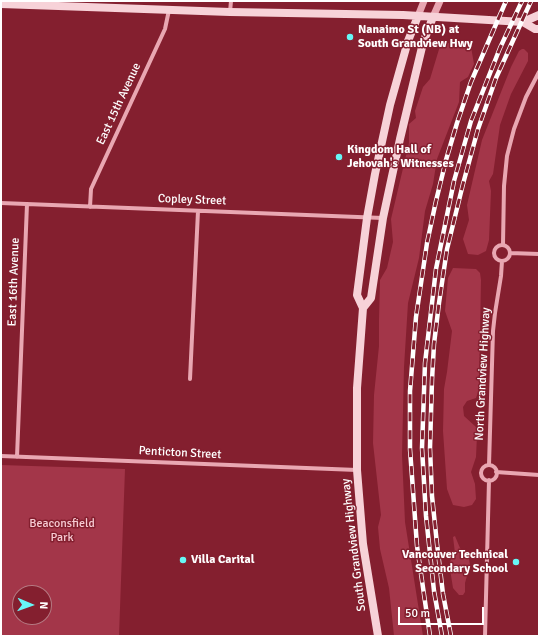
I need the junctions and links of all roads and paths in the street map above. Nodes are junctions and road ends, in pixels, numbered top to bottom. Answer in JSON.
{"nodes":[{"id":1,"x":231,"y":1,"type":"edge"},
{"id":2,"x":424,"y":1,"type":"edge"},
{"id":3,"x":440,"y":1,"type":"edge"},
{"id":4,"x":1,"y":4,"type":"edge"},
{"id":5,"x":169,"y":10,"type":"junction"},
{"id":6,"x":230,"y":12,"type":"junction"},
{"id":7,"x":539,"y":15,"type":"edge"},
{"id":8,"x":418,"y":16,"type":"junction"},
{"id":9,"x":433,"y":17,"type":"junction"},
{"id":10,"x":523,"y":22,"type":"junction"},
{"id":11,"x":537,"y":29,"type":"edge"},
{"id":12,"x":539,"y":72,"type":"edge"},
{"id":13,"x":1,"y":203,"type":"edge"},
{"id":14,"x":27,"y":204,"type":"junction"},
{"id":15,"x":90,"y":206,"type":"junction"},
{"id":16,"x":198,"y":211,"type":"junction"},
{"id":17,"x":367,"y":218,"type":"junction"},
{"id":18,"x":383,"y":218,"type":"junction"},
{"id":19,"x":503,"y":244,"type":"junction"},
{"id":20,"x":510,"y":253,"type":"junction"},
{"id":21,"x":539,"y":254,"type":"edge"},
{"id":22,"x":502,"y":261,"type":"junction"},
{"id":23,"x":363,"y":308,"type":"junction"},
{"id":24,"x":190,"y":379,"type":"dead end"},
{"id":25,"x":1,"y":456,"type":"edge"},
{"id":26,"x":17,"y":457,"type":"junction"},
{"id":27,"x":489,"y":465,"type":"junction"},
{"id":28,"x":357,"y":470,"type":"junction"},
{"id":29,"x":496,"y":472,"type":"junction"},
{"id":30,"x":539,"y":475,"type":"edge"},
{"id":31,"x":489,"y":480,"type":"junction"},
{"id":32,"x":378,"y":636,"type":"edge"},
{"id":33,"x":485,"y":636,"type":"edge"}],
"edges":[{"from":1,"to":6,"type":"street"},
{"from":2,"to":8,"type":"street","name":"South Grandview Highway"},
{"from":3,"to":9,"type":"street","name":"South Grandview Highway"},
{"from":4,"to":5,"type":"main road"},
{"from":5,"to":6,"type":"main road"},
{"from":5,"to":15,"type":"street","name":"East 15th Avenue"},
{"from":6,"to":8,"type":"main road"},
{"from":7,"to":10,"type":"main road"},
{"from":8,"to":9,"type":"main road"},
{"from":8,"to":17,"type":"main road","name":"South Grandview Highway"},
{"from":9,"to":10,"type":"main road"},
{"from":9,"to":18,"type":"main road","name":"South Grandview Highway"},
{"from":10,"to":11,"type":"main road"},
{"from":12,"to":19,"type":"street"},
{"from":13,"to":14,"type":"street","name":"Copley Street"},
{"from":14,"to":15,"type":"street","name":"Copley Street"},
{"from":14,"to":26,"type":"street","name":"East 16th Avenue"},
{"from":15,"to":16,"type":"street","name":"Copley Street"},
{"from":16,"to":17,"type":"street","name":"Copley Street"},
{"from":16,"to":24,"type":"street"},
{"from":17,"to":18,"type":"street","name":"Copley Street"},
{"from":17,"to":23,"type":"main road","name":"South Grandview Highway"},
{"from":18,"to":23,"type":"main road","name":"South Grandview Highway"},
{"from":19,"to":20,"type":"street"},
{"from":19,"to":22,"type":"street"},
{"from":20,"to":21,"type":"street"},
{"from":20,"to":22,"type":"street"},
{"from":22,"to":27,"type":"street","name":"North Grandview Highway"},
{"from":23,"to":28,"type":"main road","name":"South Grandview Highway"},
{"from":25,"to":26,"type":"street","name":"Penticton Street"},
{"from":26,"to":28,"type":"street","name":"Penticton Street"},
{"from":27,"to":29,"type":"street"},
{"from":27,"to":31,"type":"street"},
{"from":28,"to":32,"type":"main road","name":"South Grandview Highway"},
{"from":29,"to":30,"type":"street"},
{"from":29,"to":31,"type":"street"},
{"from":31,"to":33,"type":"street"}]}
